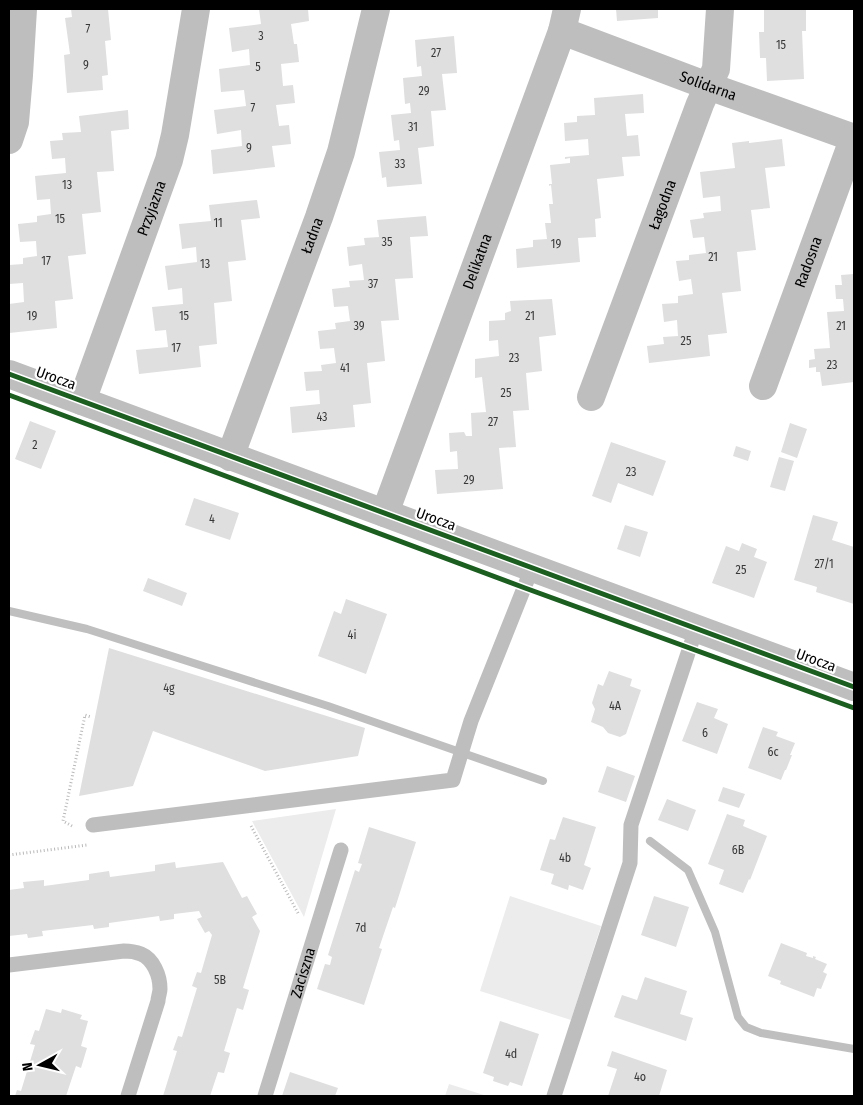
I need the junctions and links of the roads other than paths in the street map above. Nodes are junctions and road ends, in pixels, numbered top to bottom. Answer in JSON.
{"nodes":[{"id":1,"x":24,"y":9,"type":"edge"},
{"id":2,"x":196,"y":9,"type":"edge"},
{"id":3,"x":376,"y":9,"type":"edge"},
{"id":4,"x":720,"y":9,"type":"edge"},
{"id":5,"x":565,"y":20,"type":"edge"},
{"id":6,"x":708,"y":86,"type":"junction"},
{"id":7,"x":854,"y":138,"type":"edge"},
{"id":8,"x":9,"y":140,"type":"edge"},
{"id":9,"x":9,"y":374,"type":"edge"},
{"id":10,"x":763,"y":386,"type":"dead end"},
{"id":11,"x":591,"y":397,"type":"dead end"},
{"id":12,"x":82,"y":401,"type":"junction"},
{"id":13,"x":230,"y":457,"type":"junction"},
{"id":14,"x":385,"y":513,"type":"junction"},
{"id":15,"x":532,"y":568,"type":"junction"},
{"id":16,"x":696,"y":629,"type":"junction"},
{"id":17,"x":854,"y":688,"type":"edge"},
{"id":18,"x":93,"y":825,"type":"road end"},
{"id":19,"x":341,"y":850,"type":"dead end"},
{"id":20,"x":9,"y":965,"type":"edge"},
{"id":21,"x":128,"y":1096,"type":"edge"},
{"id":22,"x":265,"y":1096,"type":"edge"},
{"id":23,"x":554,"y":1096,"type":"edge"}],
"edges":[{"from":1,"to":8,"type":"street"},
{"from":2,"to":12,"type":"street","name":"Przyjazna"},
{"from":3,"to":13,"type":"street","name":"Ładna"},
{"from":4,"to":6,"type":"street","name":"Łagodna"},
{"from":5,"to":6,"type":"street","name":"Solidarna"},
{"from":5,"to":14,"type":"street","name":"Delikatna"},
{"from":6,"to":7,"type":"street","name":"Solidarna"},
{"from":6,"to":11,"type":"street","name":"Łagodna"},
{"from":7,"to":10,"type":"street","name":"Radosna"},
{"from":9,"to":12,"type":"street","name":"Urocza"},
{"from":12,"to":13,"type":"street","name":"Urocza"},
{"from":13,"to":14,"type":"street","name":"Urocza"},
{"from":14,"to":15,"type":"street","name":"Urocza"},
{"from":15,"to":16,"type":"street","name":"Urocza"},
{"from":15,"to":18,"type":"lane"},
{"from":16,"to":17,"type":"street","name":"Urocza"},
{"from":16,"to":23,"type":"lane"},
{"from":19,"to":22,"type":"lane","name":"Zaciszna"},
{"from":20,"to":21,"type":"lane"}]}
